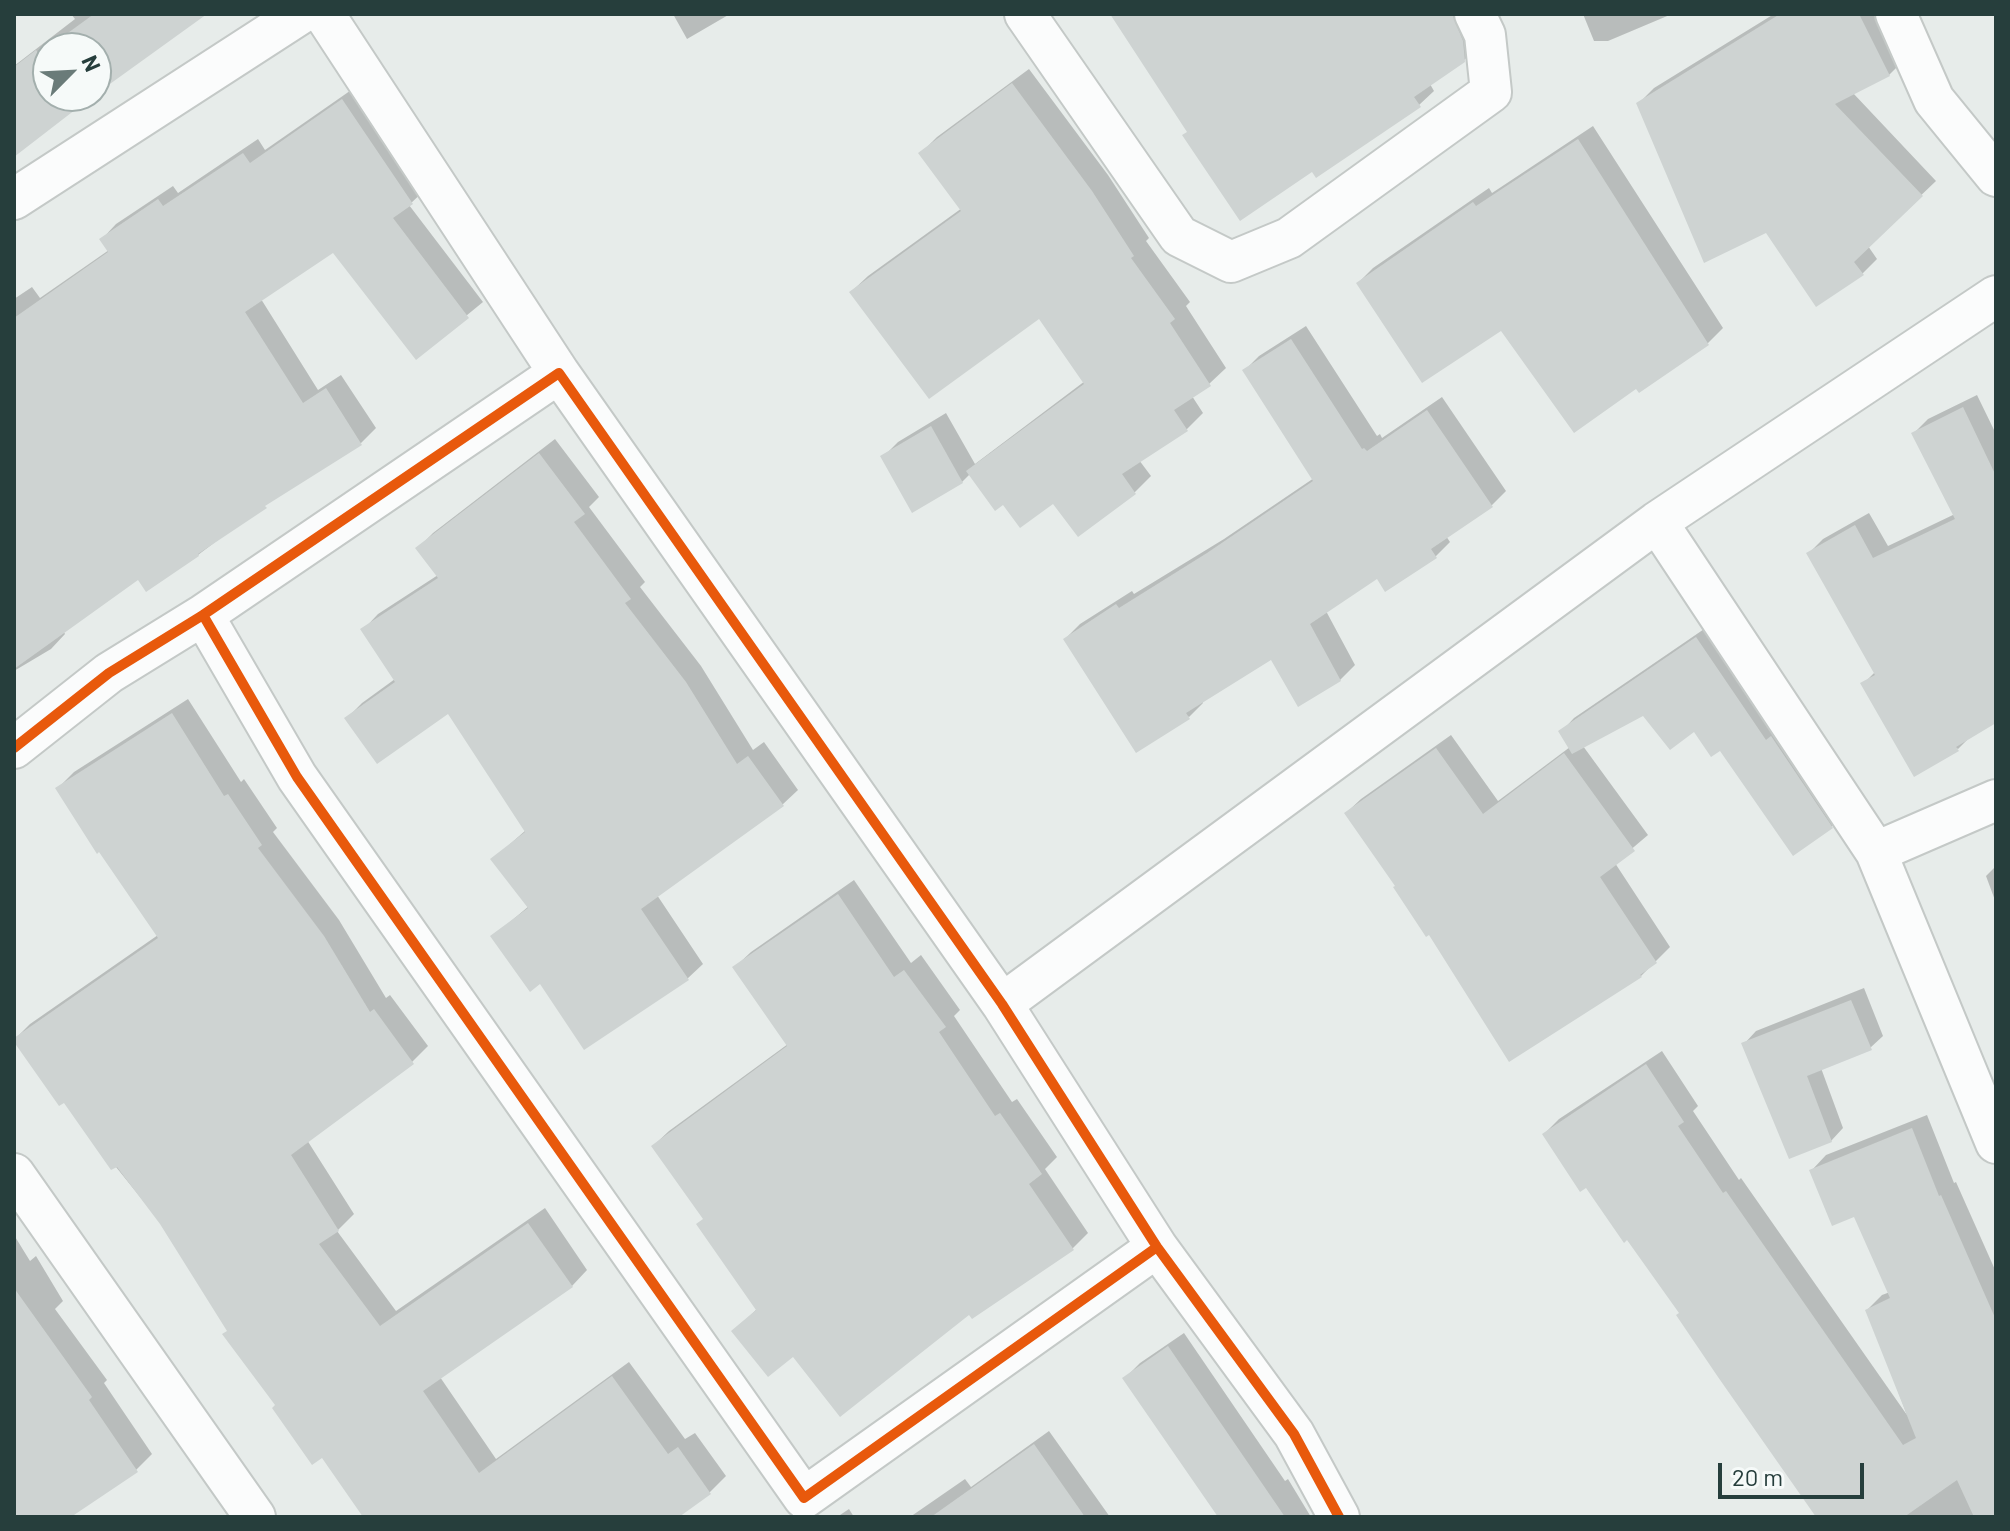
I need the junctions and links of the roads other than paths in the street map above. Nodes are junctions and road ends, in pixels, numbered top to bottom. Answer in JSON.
{"nodes":[{"id":1,"x":300,"y":14,"type":"edge"},
{"id":2,"x":324,"y":14,"type":"edge"},
{"id":3,"x":1025,"y":14,"type":"edge"},
{"id":4,"x":1475,"y":14,"type":"edge"},
{"id":5,"x":1896,"y":14,"type":"edge"},
{"id":6,"x":1996,"y":176,"type":"edge"},
{"id":7,"x":14,"y":199,"type":"edge"},
{"id":8,"x":1996,"y":296,"type":"edge"},
{"id":9,"x":559,"y":373,"type":"junction"},
{"id":10,"x":1657,"y":522,"type":"junction"},
{"id":11,"x":203,"y":615,"type":"junction"},
{"id":12,"x":14,"y":748,"type":"edge"},
{"id":13,"x":1996,"y":800,"type":"edge"},
{"id":14,"x":1876,"y":852,"type":"junction"},
{"id":15,"x":1002,"y":1004,"type":"junction"},
{"id":16,"x":1996,"y":1143,"type":"edge"},
{"id":17,"x":14,"y":1174,"type":"edge"},
{"id":18,"x":1157,"y":1247,"type":"junction"},
{"id":19,"x":790,"y":1508,"type":"edge"},
{"id":20,"x":255,"y":1517,"type":"edge"},
{"id":21,"x":1339,"y":1517,"type":"edge"}],
"edges":[{"from":1,"to":7,"type":"street"},
{"from":2,"to":9,"type":"street"},
{"from":3,"to":4,"type":"street"},
{"from":5,"to":6,"type":"street"},
{"from":8,"to":10,"type":"street"},
{"from":9,"to":11,"type":"street"},
{"from":9,"to":15,"type":"street"},
{"from":10,"to":14,"type":"street"},
{"from":10,"to":15,"type":"street"},
{"from":11,"to":12,"type":"street"},
{"from":11,"to":19,"type":"street"},
{"from":13,"to":14,"type":"street"},
{"from":14,"to":16,"type":"street"},
{"from":15,"to":18,"type":"street"},
{"from":17,"to":20,"type":"street"},
{"from":18,"to":19,"type":"street"},
{"from":18,"to":21,"type":"street"}]}
